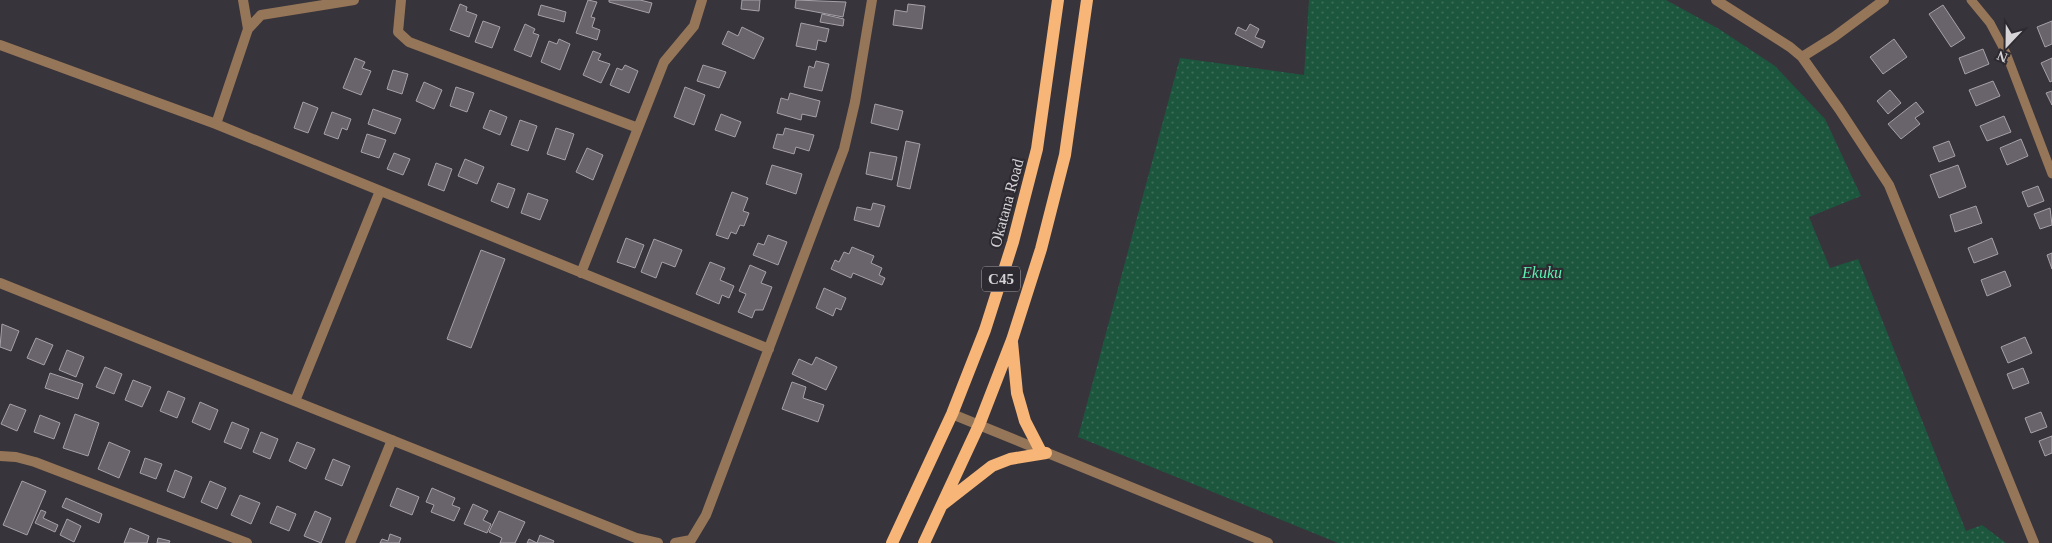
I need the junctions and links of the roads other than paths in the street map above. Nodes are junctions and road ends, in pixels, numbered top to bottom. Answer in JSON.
{"nodes":[{"id":1,"x":243,"y":0,"type":"edge"},
{"id":2,"x":354,"y":0,"type":"edge"},
{"id":3,"x":401,"y":0,"type":"edge"},
{"id":4,"x":702,"y":0,"type":"edge"},
{"id":5,"x":872,"y":0,"type":"edge"},
{"id":6,"x":1058,"y":0,"type":"edge"},
{"id":7,"x":1087,"y":0,"type":"edge"},
{"id":8,"x":1716,"y":0,"type":"edge"},
{"id":9,"x":1884,"y":0,"type":"edge"},
{"id":10,"x":1971,"y":0,"type":"edge"},
{"id":11,"x":248,"y":29,"type":"junction"},
{"id":12,"x":0,"y":45,"type":"edge"},
{"id":13,"x":1802,"y":57,"type":"junction"},
{"id":14,"x":216,"y":124,"type":"junction"},
{"id":15,"x":638,"y":128,"type":"junction"},
{"id":16,"x":2052,"y":174,"type":"edge"},
{"id":17,"x":380,"y":191,"type":"junction"},
{"id":18,"x":582,"y":273,"type":"junction"},
{"id":19,"x":0,"y":283,"type":"edge"},
{"id":20,"x":1012,"y":340,"type":"junction"},
{"id":21,"x":769,"y":349,"type":"junction"},
{"id":22,"x":295,"y":401,"type":"junction"},
{"id":23,"x":952,"y":414,"type":"junction"},
{"id":24,"x":979,"y":425,"type":"junction"},
{"id":25,"x":392,"y":440,"type":"junction"},
{"id":26,"x":1043,"y":451,"type":"junction"},
{"id":27,"x":0,"y":456,"type":"edge"},
{"id":28,"x":941,"y":506,"type":"junction"},
{"id":29,"x":247,"y":543,"type":"edge"},
{"id":30,"x":350,"y":543,"type":"edge"},
{"id":31,"x":658,"y":543,"type":"edge"},
{"id":32,"x":675,"y":543,"type":"edge"},
{"id":33,"x":892,"y":543,"type":"edge"},
{"id":34,"x":924,"y":543,"type":"edge"},
{"id":35,"x":1268,"y":543,"type":"edge"},
{"id":36,"x":2034,"y":543,"type":"edge"}],
"edges":[{"from":1,"to":11,"type":"street"},
{"from":2,"to":11,"type":"street"},
{"from":3,"to":15,"type":"street"},
{"from":4,"to":15,"type":"street"},
{"from":5,"to":21,"type":"street"},
{"from":6,"to":23,"type":"main road","name":"Okatana Road","number":"C45"},
{"from":7,"to":20,"type":"main road","number":"C45"},
{"from":8,"to":13,"type":"street"},
{"from":9,"to":13,"type":"street"},
{"from":10,"to":16,"type":"lane"},
{"from":11,"to":14,"type":"street"},
{"from":12,"to":14,"type":"street"},
{"from":13,"to":36,"type":"street"},
{"from":14,"to":17,"type":"street"},
{"from":15,"to":18,"type":"street"},
{"from":17,"to":18,"type":"street"},
{"from":17,"to":22,"type":"street"},
{"from":18,"to":21,"type":"street"},
{"from":19,"to":22,"type":"street"},
{"from":20,"to":24,"type":"main road","number":"C45"},
{"from":20,"to":26,"type":"main road"},
{"from":21,"to":32,"type":"street"},
{"from":22,"to":25,"type":"street"},
{"from":23,"to":24,"type":"street"},
{"from":23,"to":33,"type":"main road","name":"Okatana Road","number":"C45"},
{"from":24,"to":26,"type":"street"},
{"from":24,"to":28,"type":"main road","number":"C45"},
{"from":25,"to":30,"type":"street"},
{"from":25,"to":31,"type":"street"},
{"from":26,"to":28,"type":"main road"},
{"from":26,"to":35,"type":"street"},
{"from":27,"to":29,"type":"street"},
{"from":28,"to":34,"type":"main road","number":"C45"}]}
